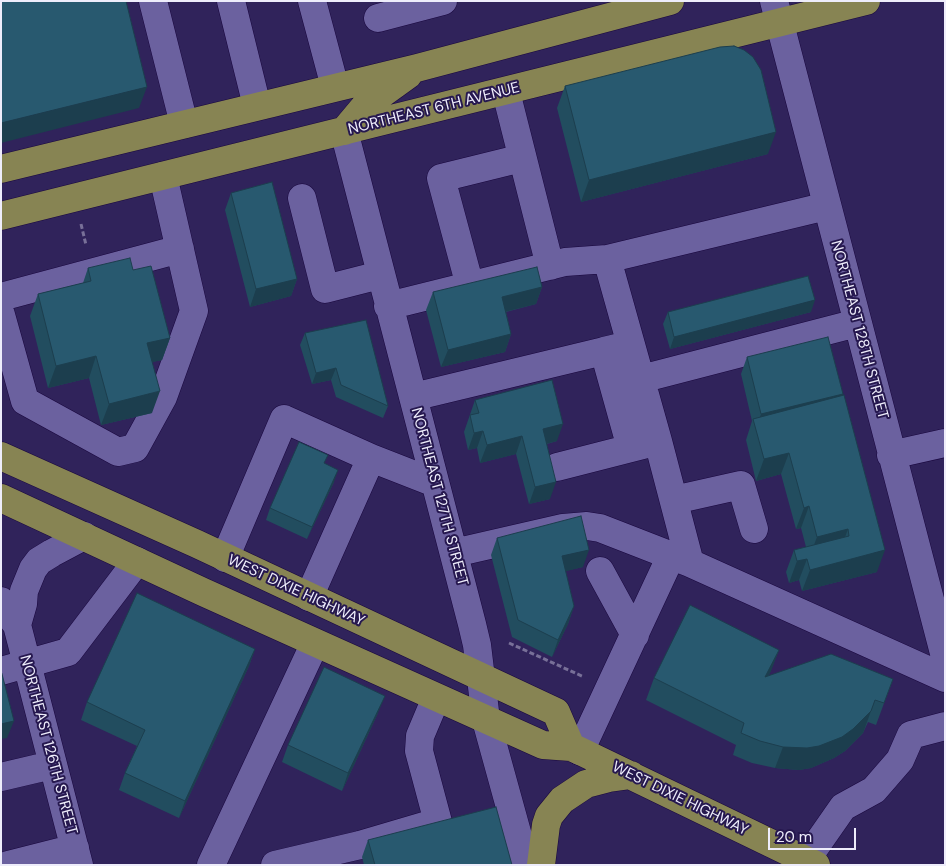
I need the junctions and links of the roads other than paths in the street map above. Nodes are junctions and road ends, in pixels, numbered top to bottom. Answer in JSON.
{"nodes":[{"id":1,"x":152,"y":1,"type":"edge"},
{"id":2,"x":231,"y":1,"type":"edge"},
{"id":3,"x":312,"y":1,"type":"edge"},
{"id":4,"x":443,"y":1,"type":"edge"},
{"id":5,"x":670,"y":1,"type":"edge"},
{"id":6,"x":866,"y":1,"type":"edge"},
{"id":7,"x":777,"y":12,"type":"edge"},
{"id":8,"x":378,"y":18,"type":"dead end"},
{"id":9,"x":418,"y":68,"type":"junction"},
{"id":10,"x":335,"y":87,"type":"junction"},
{"id":11,"x":506,"y":92,"type":"junction"},
{"id":12,"x":257,"y":106,"type":"junction"},
{"id":13,"x":184,"y":124,"type":"junction"},
{"id":14,"x":344,"y":131,"type":"junction"},
{"id":15,"x":522,"y":158,"type":"junction"},
{"id":16,"x":1,"y":169,"type":"edge"},
{"id":17,"x":163,"y":176,"type":"junction"},
{"id":18,"x":302,"y":198,"type":"dead end"},
{"id":19,"x":827,"y":206,"type":"junction"},
{"id":20,"x":1,"y":216,"type":"edge"},
{"id":21,"x":180,"y":249,"type":"junction"},
{"id":22,"x":607,"y":259,"type":"junction"},
{"id":23,"x":550,"y":266,"type":"junction"},
{"id":24,"x":380,"y":275,"type":"junction"},
{"id":25,"x":470,"y":286,"type":"junction"},
{"id":26,"x":1,"y":297,"type":"edge"},
{"id":27,"x":388,"y":306,"type":"junction"},
{"id":28,"x":1,"y":315,"type":"edge"},
{"id":29,"x":857,"y":323,"type":"junction"},
{"id":30,"x":631,"y":344,"type":"junction"},
{"id":31,"x":604,"y":351,"type":"junction"},
{"id":32,"x":641,"y":379,"type":"junction"},
{"id":33,"x":413,"y":397,"type":"junction"},
{"id":34,"x":658,"y":441,"type":"junction"},
{"id":35,"x":945,"y":444,"type":"edge"},
{"id":36,"x":631,"y":448,"type":"junction"},
{"id":37,"x":891,"y":455,"type":"junction"},
{"id":38,"x":1,"y":456,"type":"edge"},
{"id":39,"x":371,"y":458,"type":"junction"},
{"id":40,"x":557,"y":466,"type":"dead end"},
{"id":41,"x":435,"y":483,"type":"junction"},
{"id":42,"x":1,"y":498,"type":"edge"},
{"id":43,"x":674,"y":500,"type":"junction"},
{"id":44,"x":754,"y":529,"type":"dead end"},
{"id":45,"x":84,"y":536,"type":"junction"},
{"id":46,"x":454,"y":553,"type":"junction"},
{"id":47,"x":225,"y":558,"type":"junction"},
{"id":48,"x":681,"y":560,"type":"junction"},
{"id":49,"x":137,"y":561,"type":"junction"},
{"id":50,"x":600,"y":571,"type":"dead end"},
{"id":51,"x":309,"y":597,"type":"junction"},
{"id":52,"x":1,"y":601,"type":"edge"},
{"id":53,"x":17,"y":625,"type":"junction"},
{"id":54,"x":634,"y":635,"type":"junction"},
{"id":55,"x":315,"y":643,"type":"junction"},
{"id":56,"x":945,"y":658,"type":"edge"},
{"id":57,"x":14,"y":668,"type":"edge"},
{"id":58,"x":481,"y":677,"type":"junction"},
{"id":59,"x":945,"y":678,"type":"edge"},
{"id":60,"x":436,"y":698,"type":"junction"},
{"id":61,"x":486,"y":720,"type":"junction"},
{"id":62,"x":945,"y":726,"type":"edge"},
{"id":63,"x":575,"y":749,"type":"junction"},
{"id":64,"x":52,"y":765,"type":"junction"},
{"id":65,"x":631,"y":776,"type":"junction"},
{"id":66,"x":1,"y":778,"type":"edge"},
{"id":67,"x":77,"y":856,"type":"edge"},
{"id":68,"x":811,"y":862,"type":"edge"},
{"id":69,"x":8,"y":865,"type":"edge"},
{"id":70,"x":212,"y":865,"type":"edge"},
{"id":71,"x":275,"y":865,"type":"edge"},
{"id":72,"x":526,"y":865,"type":"edge"},
{"id":73,"x":541,"y":865,"type":"edge"}],
"edges":[{"from":1,"to":13,"type":"street"},
{"from":2,"to":12,"type":"street"},
{"from":3,"to":10,"type":"street"},
{"from":4,"to":8,"type":"street"},
{"from":5,"to":9,"type":"main road"},
{"from":6,"to":7,"type":"main road","name":"NORTHEAST 6TH AVENUE"},
{"from":7,"to":11,"type":"main road","name":"NORTHEAST 6TH AVENUE"},
{"from":7,"to":19,"type":"street","name":"NORTHEAST 128TH STREET"},
{"from":9,"to":10,"type":"main road"},
{"from":9,"to":14,"type":"main road"},
{"from":10,"to":12,"type":"main road"},
{"from":11,"to":14,"type":"main road","name":"NORTHEAST 6TH AVENUE"},
{"from":11,"to":15,"type":"street"},
{"from":12,"to":13,"type":"main road"},
{"from":13,"to":16,"type":"main road"},
{"from":14,"to":17,"type":"main road","name":"NORTHEAST 6TH AVENUE"},
{"from":14,"to":24,"type":"street","name":"NORTHEAST 127TH STREET"},
{"from":15,"to":23,"type":"street"},
{"from":15,"to":25,"type":"street"},
{"from":17,"to":20,"type":"main road","name":"NORTHEAST 6TH AVENUE"},
{"from":17,"to":21,"type":"street"},
{"from":18,"to":24,"type":"street"},
{"from":19,"to":22,"type":"street"},
{"from":19,"to":29,"type":"street","name":"NORTHEAST 128TH STREET"},
{"from":21,"to":26,"type":"street"},
{"from":21,"to":28,"type":"street"},
{"from":22,"to":23,"type":"street"},
{"from":22,"to":30,"type":"street"},
{"from":23,"to":25,"type":"street"},
{"from":24,"to":27,"type":"street","name":"NORTHEAST 127TH STREET"},
{"from":25,"to":27,"type":"street"},
{"from":27,"to":33,"type":"street","name":"NORTHEAST 127TH STREET"},
{"from":29,"to":32,"type":"street"},
{"from":29,"to":37,"type":"street","name":"NORTHEAST 128TH STREET"},
{"from":30,"to":31,"type":"street"},
{"from":30,"to":32,"type":"street"},
{"from":31,"to":33,"type":"street"},
{"from":31,"to":36,"type":"street"},
{"from":32,"to":34,"type":"street"},
{"from":33,"to":41,"type":"street","name":"NORTHEAST 127TH STREET"},
{"from":34,"to":36,"type":"street"},
{"from":34,"to":43,"type":"street"},
{"from":35,"to":37,"type":"street"},
{"from":36,"to":40,"type":"street"},
{"from":37,"to":56,"type":"street","name":"NORTHEAST 128TH STREET"},
{"from":38,"to":47,"type":"main road","name":"WEST DIXIE HIGHWAY"},
{"from":39,"to":41,"type":"street"},
{"from":39,"to":47,"type":"street"},
{"from":39,"to":51,"type":"street"},
{"from":41,"to":46,"type":"street","name":"NORTHEAST 127TH STREET"},
{"from":42,"to":45,"type":"main road","name":"WEST DIXIE HIGHWAY"},
{"from":43,"to":44,"type":"street"},
{"from":43,"to":48,"type":"street"},
{"from":45,"to":49,"type":"main road","name":"WEST DIXIE HIGHWAY"},
{"from":45,"to":53,"type":"street","name":"NORTHEAST 126TH STREET"},
{"from":46,"to":48,"type":"street"},
{"from":46,"to":58,"type":"street","name":"NORTHEAST 127TH STREET"},
{"from":47,"to":51,"type":"main road","name":"WEST DIXIE HIGHWAY"},
{"from":48,"to":54,"type":"street"},
{"from":48,"to":59,"type":"street"},
{"from":49,"to":55,"type":"main road","name":"WEST DIXIE HIGHWAY"},
{"from":49,"to":57,"type":"street"},
{"from":50,"to":54,"type":"street"},
{"from":51,"to":58,"type":"main road","name":"WEST DIXIE HIGHWAY"},
{"from":52,"to":53,"type":"street","name":"NORTHEAST 126TH STREET"},
{"from":53,"to":57,"type":"street","name":"NORTHEAST 126TH STREET"},
{"from":54,"to":63,"type":"street"},
{"from":55,"to":60,"type":"main road","name":"WEST DIXIE HIGHWAY"},
{"from":55,"to":70,"type":"street"},
{"from":57,"to":64,"type":"street","name":"NORTHEAST 126TH STREET"},
{"from":58,"to":61,"type":"street","name":"NORTHEAST 127TH STREET"},
{"from":58,"to":63,"type":"main road","name":"WEST DIXIE HIGHWAY"},
{"from":60,"to":61,"type":"main road","name":"WEST DIXIE HIGHWAY"},
{"from":60,"to":71,"type":"street"},
{"from":61,"to":63,"type":"main road","name":"WEST DIXIE HIGHWAY"},
{"from":61,"to":72,"type":"street","name":"NORTHEAST 127TH STREET"},
{"from":62,"to":68,"type":"street"},
{"from":63,"to":65,"type":"main road","name":"WEST DIXIE HIGHWAY"},
{"from":64,"to":66,"type":"street"},
{"from":64,"to":67,"type":"street","name":"NORTHEAST 126TH STREET"},
{"from":65,"to":68,"type":"main road","name":"WEST DIXIE HIGHWAY"},
{"from":65,"to":73,"type":"main road"},
{"from":67,"to":69,"type":"street"}]}
